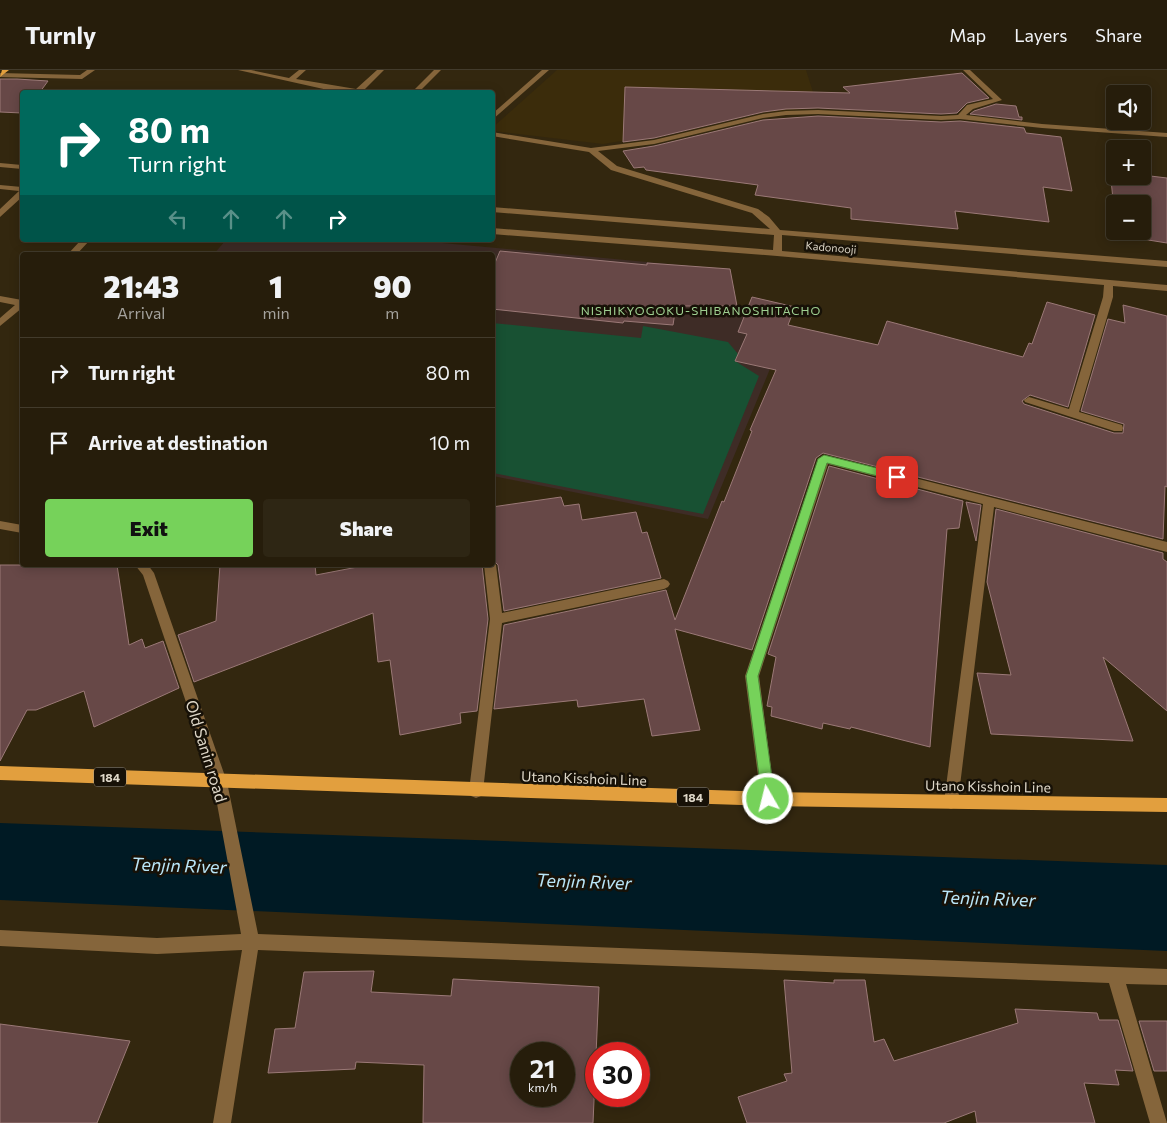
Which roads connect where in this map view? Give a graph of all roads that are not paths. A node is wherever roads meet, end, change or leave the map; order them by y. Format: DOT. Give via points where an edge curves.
graph roads {
  1 [pos="6,70"];
  2 [pos="92,70"];
  3 [pos="241,70"];
  4 [pos="303,70"];
  5 [pos="381,70"];
  6 [pos="438,70"];
  7 [pos="546,70"];
  8 [pos="966,70"];
  9 [pos="0,75"];
  10 [pos="290,80"];
  11 [pos="348,90"];
  12 [pos="362,90"];
  13 [pos="417,90"];
  14 [pos="497,110"];
  15 [pos="960,117"];
  16 [pos="495,134"];
  17 [pos="1167,135"];
  18 [pos="591,150"];
  19 [pos="0,165"];
  20 [pos="20,167"];
  21 [pos="0,187"];
  22 [pos="20,191"];
  23 [pos="20,193"];
  24 [pos="495,209"];
  25 [pos="0,214"];
  26 [pos="495,231"];
  27 [pos="778,234"];
  28 [pos="84,242"];
  29 [pos="74,252"];
  30 [pos="777,253"];
  31 [pos="1167,264"];
  32 [pos="1109,283"];
  33 [pos="1167,288"];
  34 [pos="0,299"];
  35 [pos="20,303"];
  36 [pos="20,305"];
  37 [pos="0,323"];
  38 [pos="1029,400"];
  39 [pos="1073,414"];
  40 [pos="1118,428"];
  41 [pos="989,500"];
  42 [pos="0,525"];
  43 [pos="20,530"];
  44 [pos="1167,547"];
  45 [pos="490,567"];
  46 [pos="148,568"];
  47 [pos="664,584"];
  48 [pos="496,619"];
  49 [pos="0,773"];
  50 [pos="220,782"];
  51 [pos="476,791"];
  52 [pos="768,799"];
  53 [pos="952,802"];
  54 [pos="1167,805"];
  55 [pos="250,937"];
  56 [pos="0,938"];
  57 [pos="1115,975"];
  58 [pos="1167,977"];
  59 [pos="222,1123"];
  60 [pos="1160,1123"];
  1 -- 9 [label="main road"];
  2 -- 9 [label="street" via="82,77"];
  3 -- 10 [label="street"];
  4 -- 10 [label="street"];
  5 -- 12 [label="street"];
  6 -- 13 [label="street"];
  7 -- 14 [label="street"];
  8 -- 15 [label="street" via="998,100 970,107"];
  10 -- 11 [label="street"];
  15 -- 17 [label="street"];
  15 -- 18 [label="street" via="786,113 654,142"];
  16 -- 18 [label="street"];
  18 -- 27 [label="street" via="614,168 755,211"];
  19 -- 20 [label="street"];
  21 -- 22 [label="street"];
  23 -- 25 [label="street"];
  24 -- 27 [label="street, Kadonooji"];
  26 -- 30 [label="street, Kadonooji"];
  27 -- 30 [label="street"];
  27 -- 31 [label="street, Kadonooji"];
  28 -- 29 [label="street"];
  30 -- 32 [label="street, Kadonooji"];
  32 -- 33 [label="street, Kadonooji"];
  32 -- 39 [label="street" via="1108,297"];
  34 -- 35 [label="street"];
  36 -- 37 [label="street"];
  38 -- 39 [label="street"];
  39 -- 40 [label="street"];
  41 -- 44 [label="street"];
  41 -- 52 [label="street" via="824,459 752,676"];
  41 -- 53 [label="street"];
  42 -- 43 [label="street"];
  45 -- 48 [label="street"];
  46 -- 50 [label="street, Old Sanin road"];
  47 -- 48 [label="street"];
  48 -- 51 [label="street"];
  49 -- 50 [label="main road, Utano Kisshoin Line / 184"];
  50 -- 51 [label="main road, Utano Kisshoin Line / 184"];
  50 -- 55 [label="street, Old Sanin road"];
  51 -- 52 [label="main road, Utano Kisshoin Line / 184"];
  52 -- 53 [label="main road, Utano Kisshoin Line / 184"];
  53 -- 54 [label="main road, Utano Kisshoin Line / 184"];
  55 -- 56 [label="street" via="157,946"];
  55 -- 57 [label="street"];
  55 -- 59 [label="street, Old Sanin road"];
  57 -- 58 [label="street"];
  57 -- 60 [label="street"];
}
